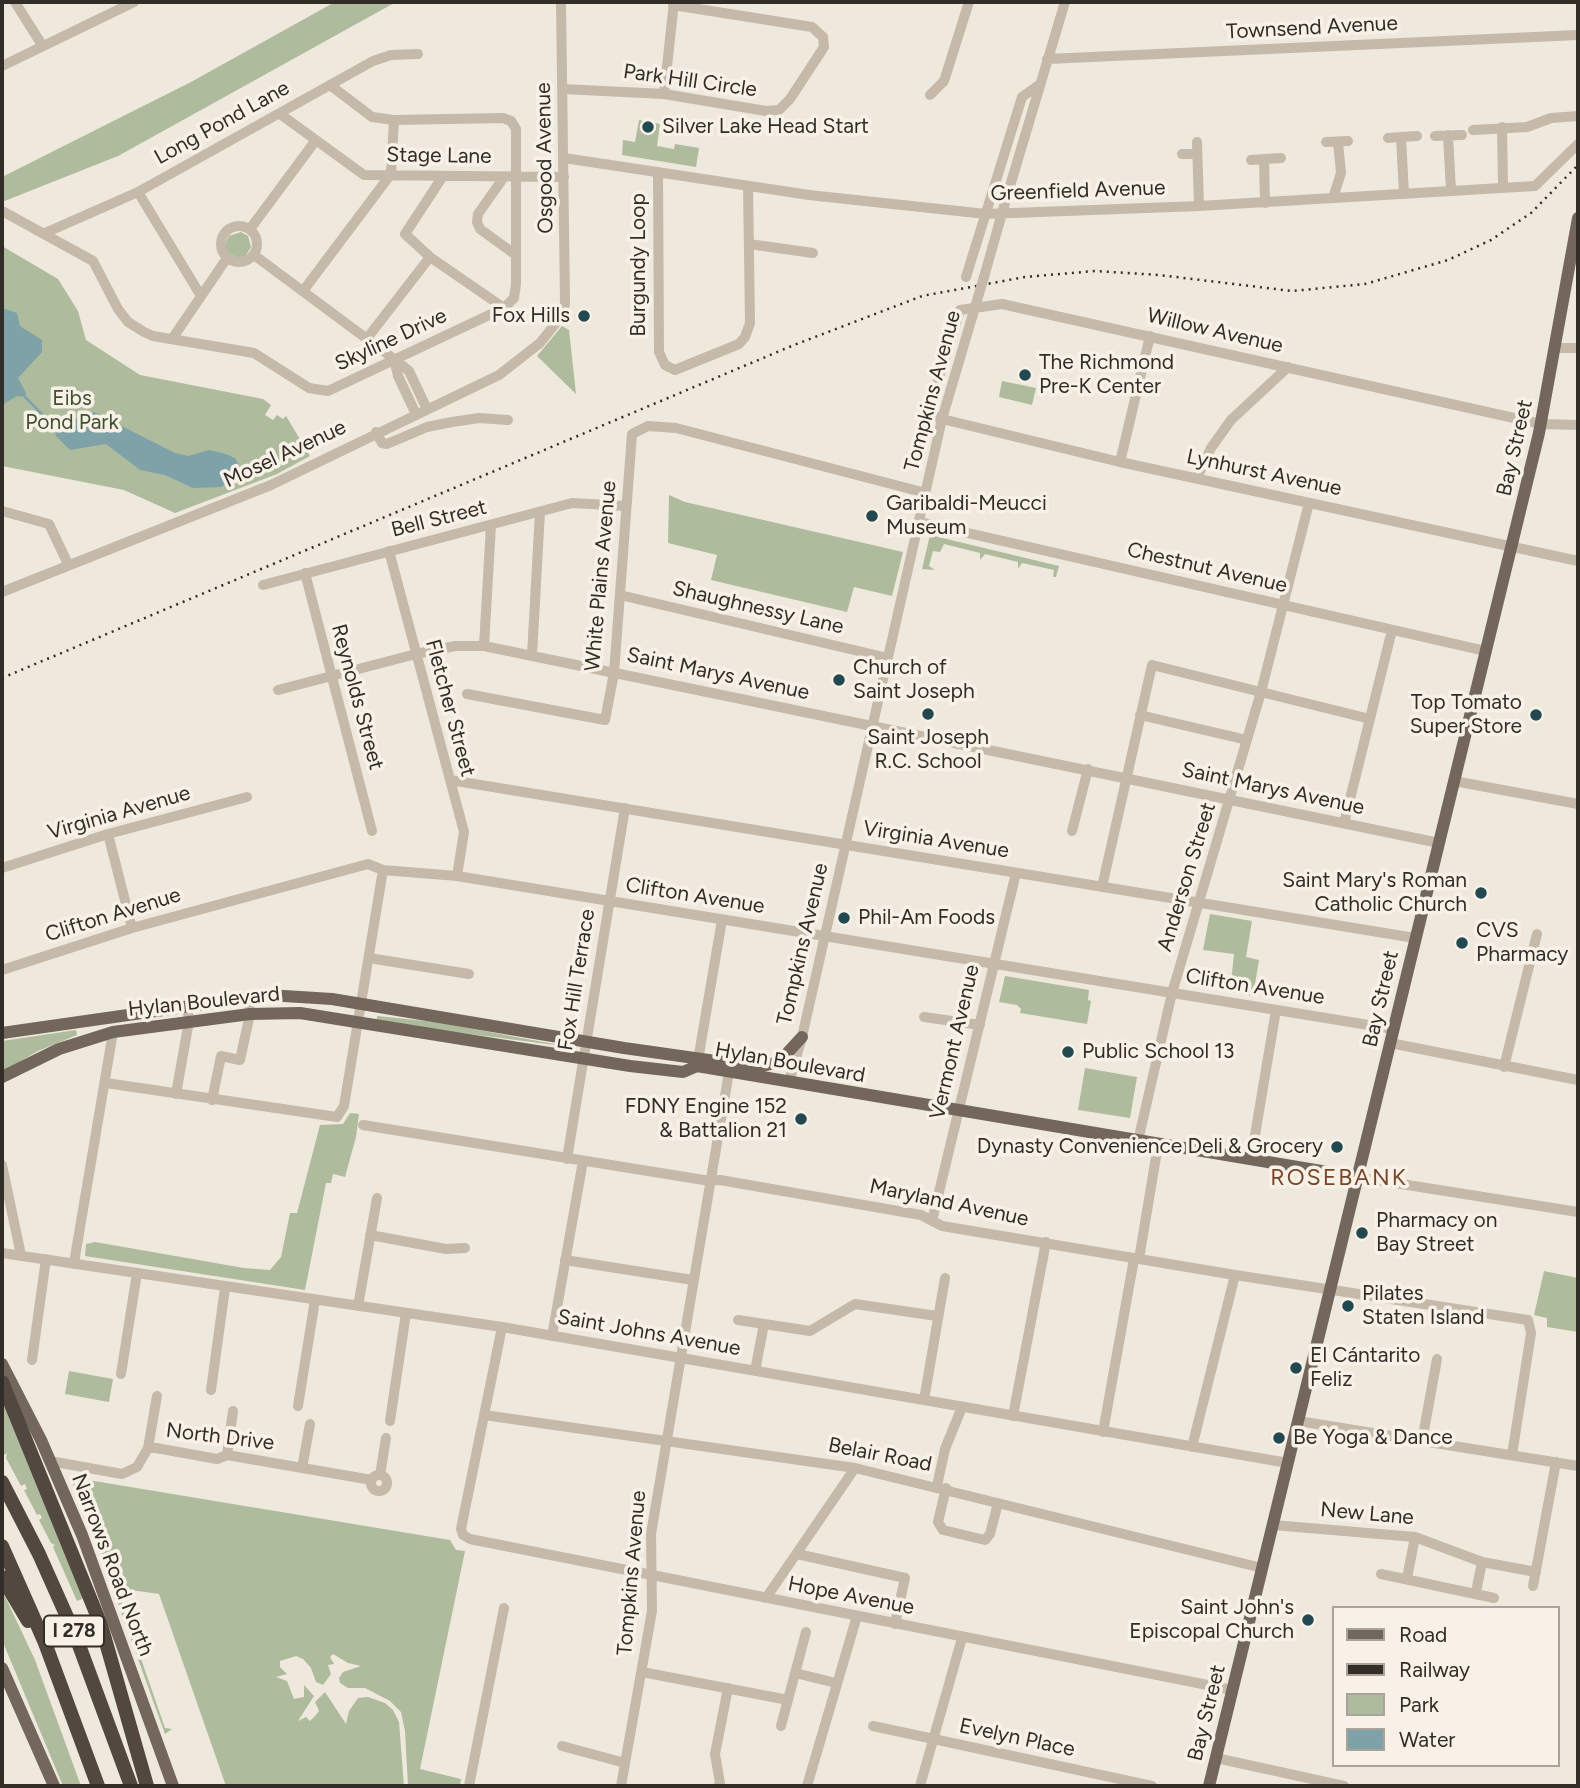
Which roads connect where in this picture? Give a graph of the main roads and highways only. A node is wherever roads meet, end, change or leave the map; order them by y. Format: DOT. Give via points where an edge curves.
graph roads {
  1 [pos="1578,218"];
  2 [pos="2,1033"];
  3 [pos="802,1037"];
  4 [pos="698,1063"];
  5 [pos="2,1077"];
  6 [pos="1357,1177"];
  7 [pos="2,1364"];
  8 [pos="2,1382"];
  9 [pos="2,1482"];
  10 [pos="2,1546"];
  11 [pos="2,1577"];
  12 [pos="2,1668"];
  13 [pos="63,1686"];
  14 [pos="54,1786"];
  15 [pos="98,1786"];
  16 [pos="131,1786"];
  17 [pos="146,1786"];
  18 [pos="173,1786"];
  19 [pos="1209,1786"];
  1 -- 6 [label="main road, Bay Street" via="1541,424"];
  2 -- 4 [label="main road, Hylan Boulevard" via="249,996 307,996"];
  3 -- 4 [label="main road" via="779,1062 764,1067"];
  4 -- 5 [label="main road, Hylan Boulevard" via="683,1072 300,1013 250,1014 114,1032 51,1053"];
  4 -- 6 [label="main road, Hylan Boulevard" via="959,1112"];
  6 -- 19 [label="main road, Bay Street"];
  7 -- 18 [label="main road, Narrows Road North" via="57,1474 99,1576"];
  8 -- 17 [label="highway" via="95,1610"];
  9 -- 16 [label="highway, I 278" via="76,1637"];
  10 -- 13 [label="highway, I 278"];
  11 -- 13 [label="highway"];
  12 -- 14 [label="main road"];
  13 -- 15 [label="highway, I 278"];
}
